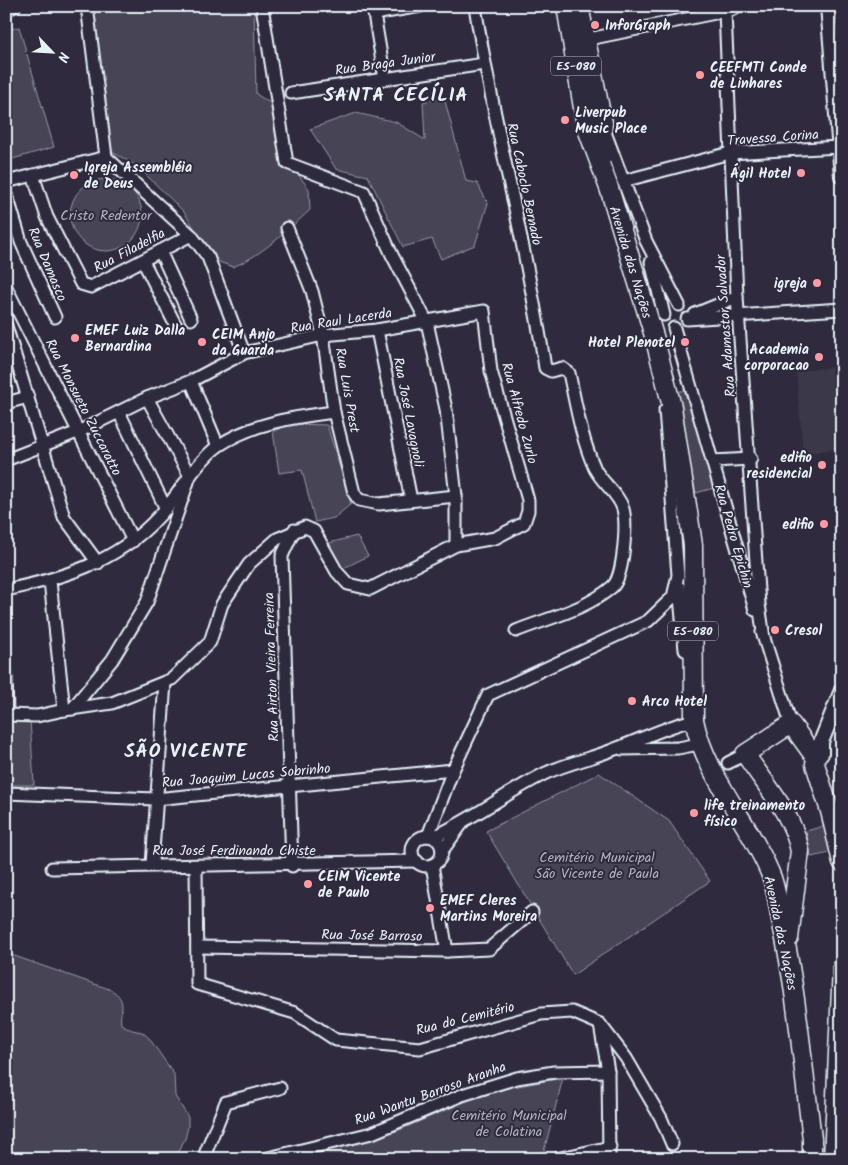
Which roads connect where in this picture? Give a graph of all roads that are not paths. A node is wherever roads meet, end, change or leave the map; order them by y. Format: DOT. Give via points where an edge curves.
graph roads {
  1 [pos="15,6"];
  2 [pos="87,6"];
  3 [pos="262,6"];
  4 [pos="421,6"];
  5 [pos="475,6"];
  6 [pos="566,6"];
  7 [pos="578,6"];
  8 [pos="819,6"];
  9 [pos="729,8"];
  10 [pos="6,10"];
  11 [pos="829,13"];
  12 [pos="584,40"];
  13 [pos="484,64"];
  14 [pos="385,79"];
  15 [pos="292,93"];
  16 [pos="598,133"];
  17 [pos="839,147"];
  18 [pos="730,153"];
  19 [pos="106,157"];
  20 [pos="33,175"];
  21 [pos="842,176"];
  22 [pos="6,182"];
  23 [pos="616,185"];
  24 [pos="6,192"];
  25 [pos="287,228"];
  26 [pos="191,235"];
  27 [pos="646,241"];
  28 [pos="160,251"];
  29 [pos="143,260"];
  30 [pos="6,287"];
  31 [pos="737,297"];
  32 [pos="679,305"];
  33 [pos="842,309"];
  34 [pos="484,310"];
  35 [pos="664,315"];
  36 [pos="705,315"];
  37 [pos="738,316"];
  38 [pos="687,317"];
  39 [pos="55,318"];
  40 [pos="191,319"];
  41 [pos="427,322"];
  42 [pos="6,326"];
  43 [pos="176,326"];
  44 [pos="674,328"];
  45 [pos="377,330"];
  46 [pos="323,335"];
  47 [pos="654,336"];
  48 [pos="9,344"];
  49 [pos="244,353"];
  50 [pos="192,381"];
  51 [pos="28,397"];
  52 [pos="147,398"];
  53 [pos="6,403"];
  54 [pos="664,410"];
  55 [pos="119,412"];
  56 [pos="334,412"];
  57 [pos="80,431"];
  58 [pos="42,445"];
  59 [pos="218,446"];
  60 [pos="750,459"];
  61 [pos="6,460"];
  62 [pos="713,461"];
  63 [pos="190,476"];
  64 [pos="683,485"];
  65 [pos="456,496"];
  66 [pos="411,500"];
  67 [pos="166,509"];
  68 [pos="294,530"];
  69 [pos="133,541"];
  70 [pos="456,545"];
  71 [pos="98,563"];
  72 [pos="50,581"];
  73 [pos="6,590"];
  74 [pos="676,599"];
  75 [pos="757,605"];
  76 [pos="516,631"];
  77 [pos="693,654"];
  78 [pos="6,672"];
  79 [pos="165,682"];
  80 [pos="842,690"];
  81 [pos="837,708"];
  82 [pos="68,709"];
  83 [pos="7,715"];
  84 [pos="694,720"];
  85 [pos="792,724"];
  86 [pos="699,744"];
  87 [pos="615,750"];
  88 [pos="814,752"];
  89 [pos="745,754"];
  90 [pos="728,763"];
  91 [pos="453,770"];
  92 [pos="290,786"];
  93 [pos="6,793"];
  94 [pos="155,799"];
  95 [pos="462,824"];
  96 [pos="430,837"];
  97 [pos="442,851"];
  98 [pos="417,862"];
  99 [pos="842,862"];
  100 [pos="152,865"];
  101 [pos="432,865"];
  102 [pos="196,866"];
  103 [pos="292,866"];
  104 [pos="798,866"];
  105 [pos="52,868"];
  106 [pos="771,874"];
  107 [pos="532,912"];
  108 [pos="197,947"];
  109 [pos="447,951"];
  110 [pos="788,951"];
  111 [pos="842,968"];
  112 [pos="600,1024"];
  113 [pos="608,1071"];
  114 [pos="280,1088"];
  115 [pos="672,1144"];
  116 [pos="610,1153"];
  117 [pos="203,1159"];
  118 [pos="264,1159"];
  119 [pos="556,1159"];
  120 [pos="812,1159"];
  121 [pos="833,1159"];
  1 -- 10 [label="street"];
  2 -- 19 [label="street"];
  3 -- 41 [label="street" via="287,163 364,192"];
  4 -- 14 [label="street" via="374,14"];
  5 -- 13 [label="street, Rua Caboclo Bernado"];
  6 -- 16 [label="main road, ES-080"];
  7 -- 12 [label="main road, ES-080"];
  8 -- 11 [label="street"];
  9 -- 12 [label="street"];
  9 -- 18 [label="street, Rua Adamastor Salvador"];
  11 -- 17 [label="street"];
  12 -- 16 [label="main road, ES-080"];
  13 -- 14 [label="street, Rua Braga Junior"];
  13 -- 76 [label="street, Rua Caboclo Bernado" via="535,299 545,368 551,371 562,368 569,373 579,422 595,468 624,511 623,550 619,577 613,586 576,609"];
  14 -- 15 [label="street, Rua Braga Junior"];
  16 -- 23 [label="main road, Avenida das Nações / ES-080"];
  16 -- 23 [label="street"];
  17 -- 18 [label="street, Travessa Corina"];
  17 -- 21 [label="street"];
  18 -- 23 [label="street, Travessa Corina"];
  18 -- 31 [label="street, Rua Adamastor Salvador"];
  19 -- 20 [label="street"];
  19 -- 26 [label="street"];
  20 -- 22 [label="street"];
  20 -- 29 [label="street, Rua Filadelfia" via="47,217 81,284 91,287"];
  23 -- 27 [label="street"];
  23 -- 47 [label="main road, Avenida das Nações / ES-080"];
  24 -- 39 [label="street, Rua Damasco" via="20,242"];
  25 -- 46 [label="street, Rua Luis Prest" via="312,292"];
  26 -- 28 [label="street, Rua Filadelfia"];
  26 -- 49 [label="street" via="208,257"];
  27 -- 32 [label="street"];
  27 -- 35 [label="street"];
  28 -- 29 [label="street, Rua Filadelfia"];
  28 -- 40 [label="street"];
  29 -- 43 [label="street"];
  30 -- 57 [label="street, Rua Monsueto Zuccaratto"];
  31 -- 36 [label="street"];
  31 -- 37 [label="street, Rua Adamastor Salvador"];
  32 -- 35 [label="street" via="668,308"];
  32 -- 38 [label="street" via="685,309"];
  33 -- 37 [label="street"];
  34 -- 41 [label="street, Rua Raul Lacerda"];
  34 -- 70 [label="street, Rua Alfredo Zurlo" via="492,371 528,500 528,511 524,523 495,538"];
  35 -- 44 [label="street" via="668,325"];
  36 -- 37 [label="street"];
  36 -- 38 [label="street"];
  37 -- 60 [label="street, Rua Adamastor Salvador"];
  38 -- 44 [label="street" via="681,328"];
  41 -- 45 [label="street, Rua Raul Lacerda"];
  41 -- 65 [label="street" via="446,409"];
  42 -- 48 [label="street"];
  44 -- 62 [label="street, Rua Pedro Epichin"];
  45 -- 46 [label="street, Rua Raul Lacerda"];
  45 -- 66 [label="street, Rua José Lavagnoli"];
  46 -- 49 [label="street, Rua Raul Lacerda"];
  46 -- 56 [label="street, Rua Luis Prest"];
  47 -- 54 [label="main road, Avenida das Nações / ES-080"];
  47 -- 64 [label="main road, Avenida das Nações / ES-080" via="672,407"];
  48 -- 51 [label="street"];
  49 -- 50 [label="street, Rua Raul Lacerda"];
  50 -- 52 [label="street, Rua Raul Lacerda"];
  50 -- 59 [label="street"];
  51 -- 53 [label="street"];
  51 -- 58 [label="street"];
  52 -- 55 [label="street, Rua Raul Lacerda"];
  52 -- 63 [label="street"];
  54 -- 64 [label="main road, Avenida das Nações / ES-080"];
  54 -- 74 [label="street" via="678,575"];
  55 -- 57 [label="street, Rua Raul Lacerda"];
  55 -- 67 [label="street"];
  56 -- 59 [label="street" via="283,419"];
  56 -- 66 [label="street, Rua Luis Prest" via="354,493 359,500 379,504"];
  57 -- 58 [label="street, Rua Raul Lacerda"];
  57 -- 69 [label="street, Rua Monsueto Zuccaratto"];
  58 -- 61 [label="street, Rua Raul Lacerda"];
  58 -- 71 [label="street" via="64,517"];
  59 -- 63 [label="street"];
  60 -- 62 [label="street"];
  60 -- 75 [label="street, Rua Adamastor Salvador"];
  62 -- 75 [label="street, Rua Pedro Epichin"];
  63 -- 67 [label="street"];
  63 -- 82 [label="street" via="147,602 112,660"];
  64 -- 77 [label="main road, Avenida das Nações / ES-080" via="693,545"];
  65 -- 66 [label="street"];
  65 -- 70 [label="street"];
  67 -- 69 [label="street"];
  68 -- 70 [label="street" via="305,527 314,531 337,572 348,584 370,589"];
  68 -- 79 [label="street" via="277,539 249,564 222,604 210,642"];
  68 -- 92 [label="street, Rua Airton Vieira Ferreira" via="282,556"];
  69 -- 71 [label="street"];
  71 -- 72 [label="street"];
  72 -- 73 [label="street"];
  72 -- 82 [label="street"];
  74 -- 77 [label="street" via="684,650"];
  74 -- 91 [label="street" via="648,621 488,695"];
  75 -- 85 [label="street, Rua Pedro Epichin" via="764,638"];
  77 -- 84 [label="main road, Avenida das Nações / ES-080"];
  78 -- 83 [label="street"];
  79 -- 82 [label="street" via="112,703"];
  79 -- 94 [label="street"];
  80 -- 81 [label="street"];
  81 -- 88 [label="street"];
  82 -- 83 [label="street" via="37,716"];
  84 -- 86 [label="main road, Avenida das Nações / ES-080"];
  84 -- 87 [label="street"];
  85 -- 88 [label="main road, Rua Pedro Epichin"];
  85 -- 89 [label="main road"];
  86 -- 87 [label="street"];
  86 -- 106 [label="main road, Avenida das Nações / ES-080"];
  87 -- 95 [label="street" via="547,773 488,805"];
  88 -- 99 [label="main road, Rua Pedro Epichin"];
  89 -- 90 [label="street"];
  89 -- 104 [label="main road" via="797,837 800,851"];
  91 -- 92 [label="street, Rua Joaquim Lucas Sobrinho"];
  91 -- 96 [label="street"];
  92 -- 94 [label="street, Rua Joaquim Lucas Sobrinho"];
  92 -- 103 [label="street, Rua Airton Vieira Ferreira"];
  93 -- 94 [label="street, Rua Joaquim Lucas Sobrinho"];
  94 -- 100 [label="street"];
  95 -- 96 [label="street"];
  95 -- 97 [label="street"];
  96 -- 97 [label="street" via="440,843"];
  96 -- 98 [label="street" via="415,842 413,853"];
  97 -- 101 [label="street" via="440,859"];
  98 -- 101 [label="street" via="424,866"];
  98 -- 103 [label="street, Rua José Ferdinando Chiste"];
  100 -- 102 [label="street, Rua José Ferdinando Chiste"];
  100 -- 105 [label="street, Rua José Ferdinando Chiste"];
  101 -- 109 [label="street"];
  102 -- 103 [label="street, Rua José Ferdinando Chiste"];
  102 -- 108 [label="street"];
  104 -- 106 [label="main road"];
  104 -- 110 [label="main road"];
  106 -- 110 [label="main road, Avenida das Nações / ES-080"];
  107 -- 109 [label="street, Rua José Barroso" via="489,949"];
  108 -- 109 [label="street, Rua José Barroso"];
  108 -- 112 [label="street, Rua do Cemitério" via="197,984 295,1013 336,1040 420,1048 541,1014 562,1012 572,1012"];
  110 -- 120 [label="main road, Avenida das Nações / ES-080"];
  111 -- 121 [label="main road"];
  112 -- 113 [label="street"];
  112 -- 115 [label="street" via="626,1058 661,1118"];
  113 -- 116 [label="street"];
  113 -- 118 [label="street, Rua Wantu Barroso Aranha" via="554,1072 516,1078 462,1095 372,1133"];
  114 -- 117 [label="street" via="226,1102"];
  116 -- 119 [label="street"];
}
